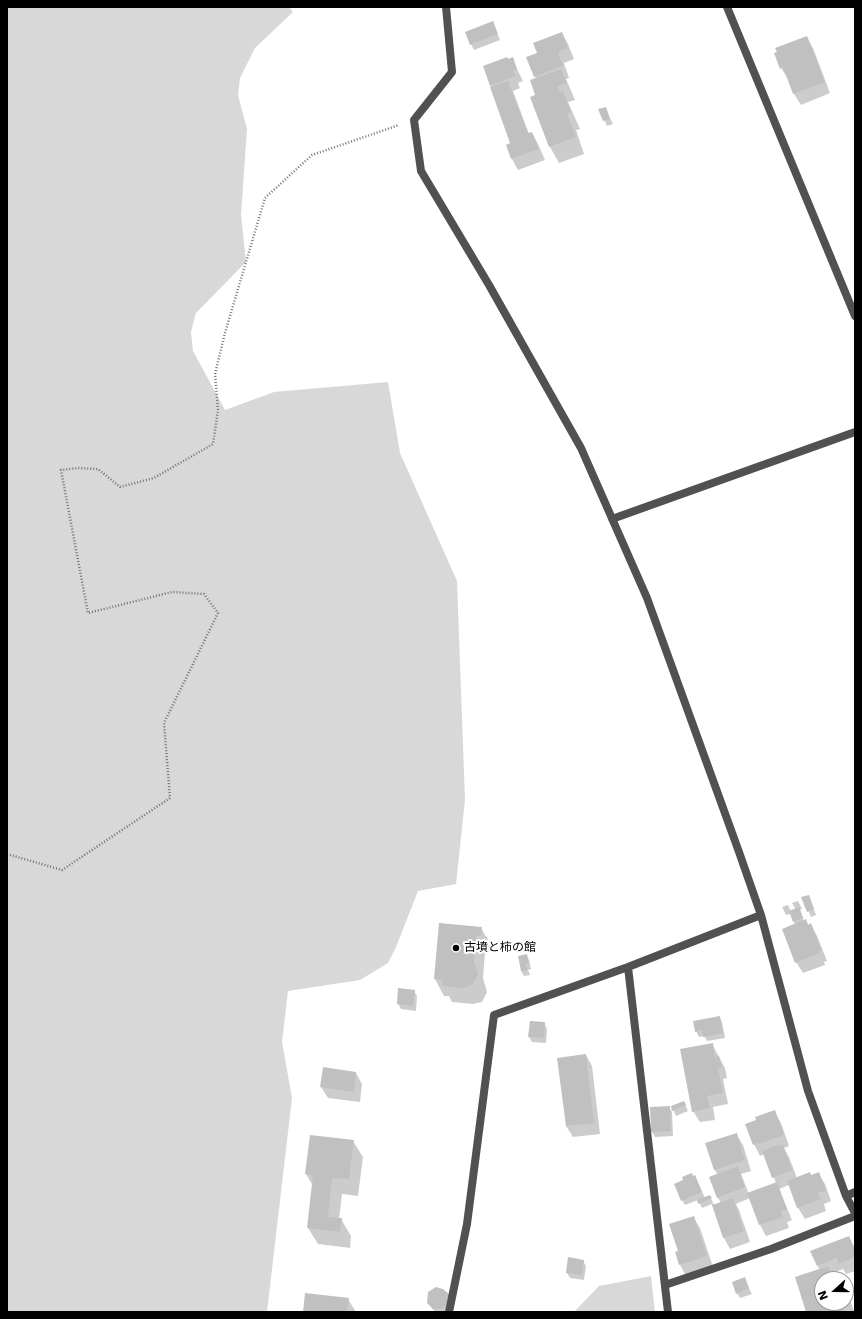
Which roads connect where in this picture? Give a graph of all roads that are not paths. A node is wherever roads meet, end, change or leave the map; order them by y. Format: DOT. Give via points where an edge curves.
graph roads {
  1 [pos="446,7"];
  2 [pos="727,7"];
  3 [pos="855,316"];
  4 [pos="855,432"];
  5 [pos="612,519"];
  6 [pos="761,915"];
  7 [pos="628,967"];
  8 [pos="855,1192"];
  9 [pos="846,1196"];
  10 [pos="855,1213"];
  11 [pos="855,1216"];
  12 [pos="664,1285"];
  13 [pos="449,1312"];
  14 [pos="668,1312"];
  1 -- 5 [label="street" via="452,72 414,120 421,171 582,448"];
  2 -- 3 [label="street"];
  4 -- 5 [label="street"];
  5 -- 6 [label="street" via="647,598"];
  6 -- 7 [label="street"];
  6 -- 9 [label="street" via="808,1091"];
  7 -- 12 [label="street"];
  7 -- 13 [label="street" via="494,1015 467,1224"];
  8 -- 9 [label="street"];
  9 -- 10 [label="street"];
  11 -- 12 [label="street" via="770,1249"];
  12 -- 14 [label="street"];
}
